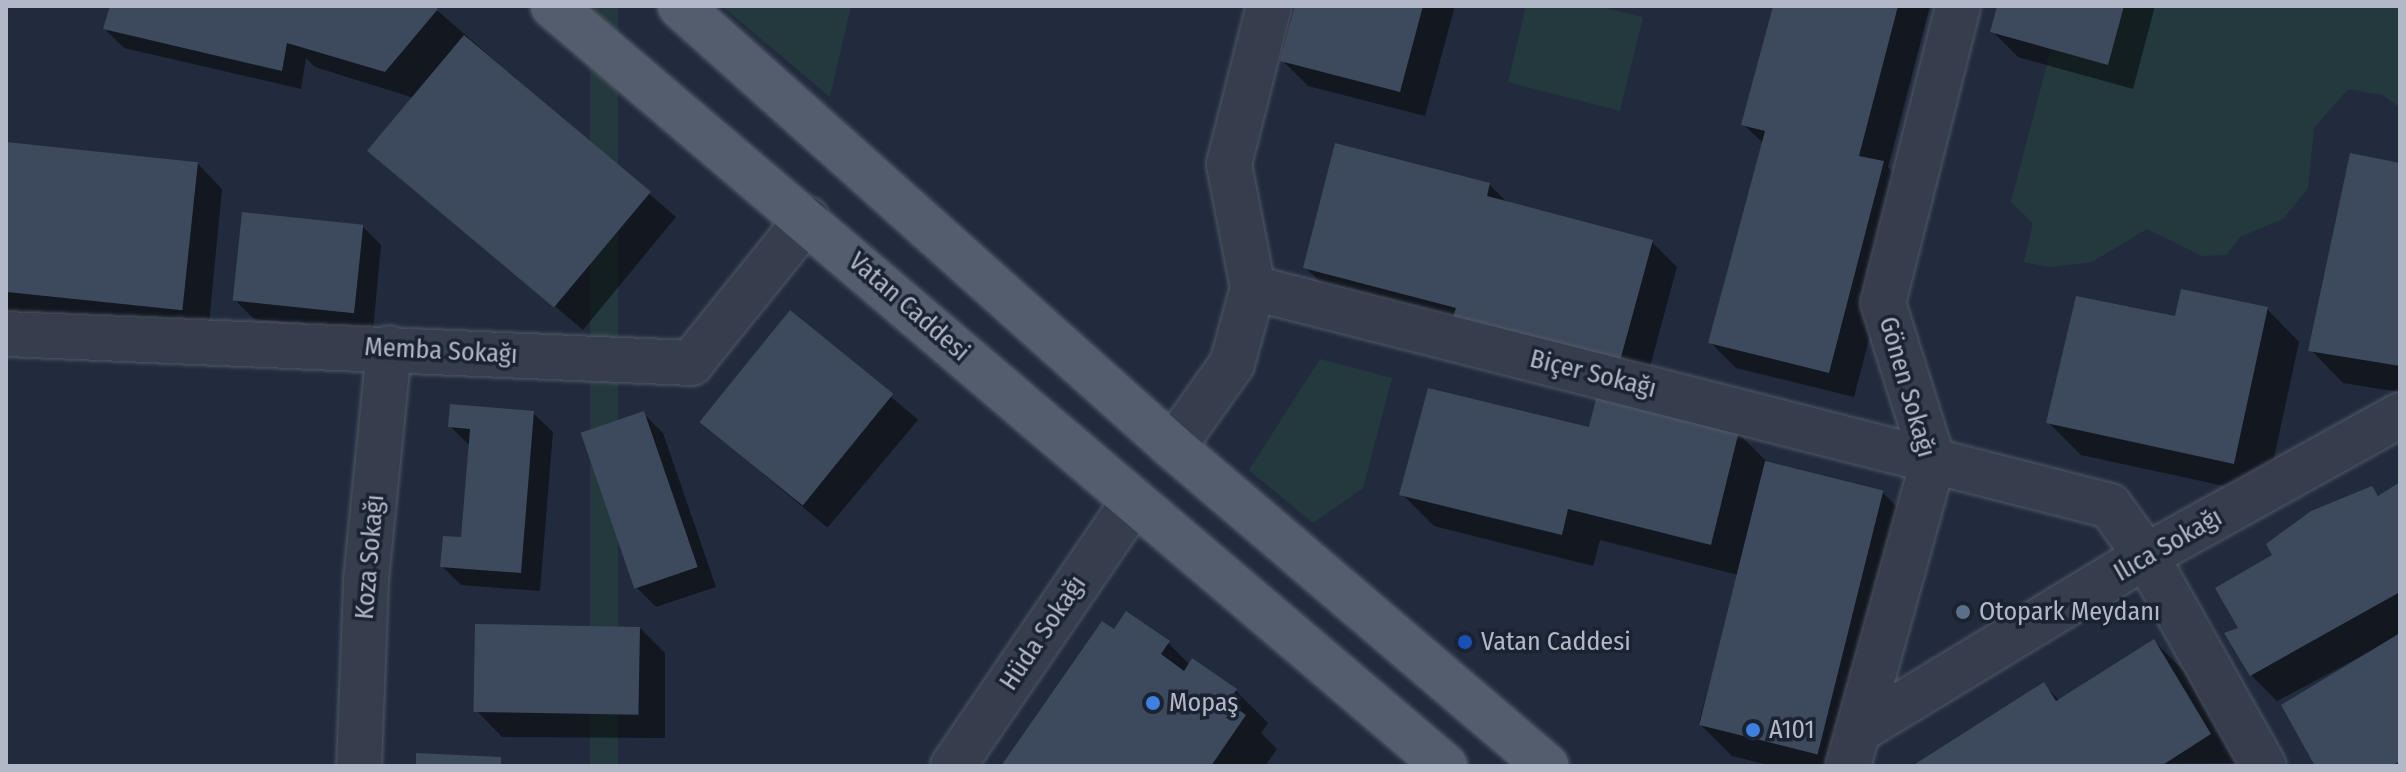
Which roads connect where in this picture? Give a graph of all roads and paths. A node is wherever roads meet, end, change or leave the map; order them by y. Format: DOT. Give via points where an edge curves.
graph roads {
  1 [pos="553,6"];
  2 [pos="680,6"];
  3 [pos="1269,6"];
  4 [pos="1958,6"];
  5 [pos="807,219"];
  6 [pos="1253,288"];
  7 [pos="6,334"];
  8 [pos="389,348"];
  9 [pos="2400,415"];
  10 [pos="1173,447"];
  11 [pos="1933,461"];
  12 [pos="1134,501"];
  13 [pos="2146,556"];
  14 [pos="1853,748"];
  15 [pos="359,766"];
  16 [pos="953,766"];
  17 [pos="1445,766"];
  18 [pos="1546,766"];
  19 [pos="2264,766"];
  1 -- 5 [label="main road, Vatan Caddesi"];
  2 -- 10 [label="main road"];
  3 -- 6 [label="street" via="1229,164"];
  4 -- 11 [label="street, Gönen Sokağı" via="1883,303"];
  5 -- 8 [label="street, Memba Sokağı" via="691,363"];
  5 -- 12 [label="main road, Vatan Caddesi"];
  6 -- 10 [label="street" via="1232,364"];
  6 -- 11 [label="street, Biçer Sokağı"];
  7 -- 8 [label="street, Memba Sokağı"];
  8 -- 15 [label="street, Koza Sokağı" via="366,580"];
  9 -- 13 [label="street, Ilıca Sokağı"];
  10 -- 18 [label="main road"];
  11 -- 13 [label="street, Biçer Sokağı" via="2110,506"];
  11 -- 14 [label="street, Gönen Sokağı"];
  12 -- 16 [label="street, Hüda Sokağı"];
  12 -- 17 [label="main road, Vatan Caddesi"];
  13 -- 14 [label="street, Ilıca Sokağı"];
  13 -- 19 [label="street, Biçer Sokağı"];
}
